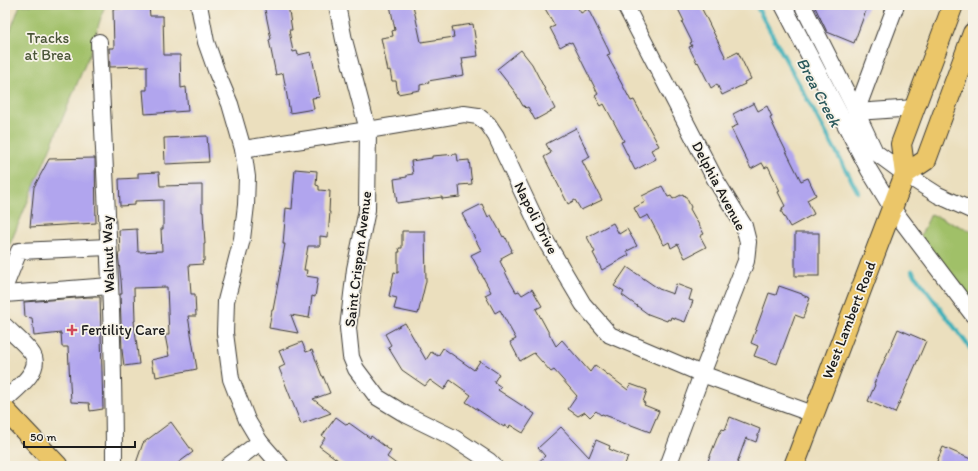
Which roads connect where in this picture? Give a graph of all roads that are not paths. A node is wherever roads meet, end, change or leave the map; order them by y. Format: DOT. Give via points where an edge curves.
graph roads {
  1 [pos="199,5"];
  2 [pos="337,5"];
  3 [pos="625,5"];
  4 [pos="784,5"];
  5 [pos="805,5"];
  6 [pos="896,5"];
  7 [pos="953,5"];
  8 [pos="973,33"];
  9 [pos="99,42"];
  10 [pos="915,108"];
  11 [pos="856,112"];
  12 [pos="368,130"];
  13 [pos="243,149"];
  14 [pos="904,174"];
  15 [pos="892,208"];
  16 [pos="973,211"];
  17 [pos="108,247"];
  18 [pos="5,286"];
  19 [pos="110,286"];
  20 [pos="5,294"];
  21 [pos="973,316"];
  22 [pos="5,326"];
  23 [pos="702,374"];
  24 [pos="5,400"];
  25 [pos="5,410"];
  26 [pos="813,414"];
  27 [pos="260,442"];
  28 [pos="58,466"];
  29 [pos="113,466"];
  30 [pos="228,466"];
  31 [pos="281,466"];
  32 [pos="494,466"];
  33 [pos="668,466"];
  34 [pos="794,466"];
  1 -- 13 [label="street" via="206,42 230,104"];
  2 -- 12 [label="street, Saint Crispen Avenue"];
  3 -- 23 [label="street, Delphia Avenue" via="715,179 744,226 748,242 746,261"];
  4 -- 15 [label="street" via="869,170"];
  5 -- 11 [label="street" via="804,8"];
  6 -- 11 [label="street"];
  7 -- 10 [label="main road, West Lambert Road"];
  8 -- 14 [label="main road" via="926,160"];
  9 -- 17 [label="street, Walnut Way"];
  10 -- 11 [label="street"];
  10 -- 14 [label="main road, West Lambert Road" via="901,144"];
  11 -- 14 [label="street" via="875,152"];
  12 -- 13 [label="street, Napoli Drive"];
  12 -- 23 [label="street, Napoli Drive" via="464,114 478,116 488,124 496,136 544,238 584,304 610,335"];
  12 -- 32 [label="street, Saint Crispen Avenue" via="367,210 355,269 348,328 351,358 377,397 454,438"];
  13 -- 27 [label="street" via="247,177 246,205 242,239 226,301 225,333 231,379 247,420"];
  14 -- 15 [label="main road, West Lambert Road"];
  14 -- 16 [label="street" via="938,196"];
  15 -- 21 [label="street"];
  15 -- 26 [label="main road, West Lambert Road"];
  17 -- 18 [label="street" via="19,251"];
  17 -- 19 [label="street, Walnut Way"];
  19 -- 20 [label="street"];
  19 -- 29 [label="street, Walnut Way"];
  22 -- 24 [label="street" via="34,356 35,364 33,372"];
  23 -- 26 [label="street, Napoli Drive"];
  23 -- 33 [label="street"];
  25 -- 28 [label="main road"];
  26 -- 34 [label="main road, West Lambert Road"];
  27 -- 30 [label="street"];
  27 -- 31 [label="street"];
}
